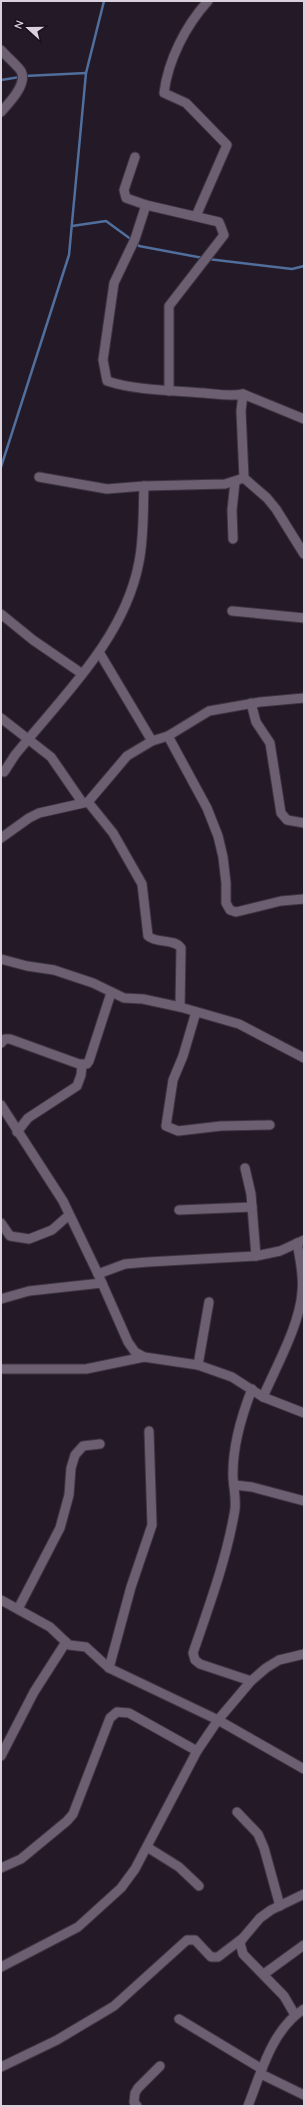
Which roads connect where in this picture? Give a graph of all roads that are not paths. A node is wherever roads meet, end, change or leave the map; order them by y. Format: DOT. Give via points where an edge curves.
graph roads {
  1 [pos="208,1"];
  2 [pos="1,50"];
  3 [pos="1,112"];
  4 [pos="135,157"];
  5 [pos="146,205"];
  6 [pos="196,216"];
  7 [pos="169,391"];
  8 [pos="243,394"];
  9 [pos="304,419"];
  10 [pos="39,477"];
  11 [pos="240,480"];
  12 [pos="144,486"];
  13 [pos="233,540"];
  14 [pos="304,554"];
  15 [pos="232,611"];
  16 [pos="1,614"];
  17 [pos="304,618"];
  18 [pos="99,652"];
  19 [pos="81,674"];
  20 [pos="304,698"];
  21 [pos="251,703"];
  22 [pos="1,718"];
  23 [pos="168,736"];
  24 [pos="28,740"];
  25 [pos="152,741"];
  26 [pos="4,772"];
  27 [pos="85,802"];
  28 [pos="304,823"];
  29 [pos="1,838"];
  30 [pos="304,899"];
  31 [pos="1,959"];
  32 [pos="111,993"];
  33 [pos="180,1007"];
  34 [pos="196,1012"];
  35 [pos="1,1044"];
  36 [pos="304,1058"];
  37 [pos="82,1065"];
  38 [pos="1,1105"];
  39 [pos="4,1116"];
  40 [pos="270,1125"];
  41 [pos="17,1132"];
  42 [pos="245,1168"];
  43 [pos="252,1207"];
  44 [pos="179,1210"];
  45 [pos="69,1215"];
  46 [pos="1,1223"];
  47 [pos="301,1242"];
  48 [pos="256,1256"];
  49 [pos="98,1274"];
  50 [pos="102,1283"];
  51 [pos="303,1292"];
  52 [pos="1,1299"];
  53 [pos="209,1302"];
  54 [pos="144,1357"];
  55 [pos="198,1365"];
  56 [pos="1,1369"];
  57 [pos="252,1389"];
  58 [pos="263,1397"];
  59 [pos="304,1413"];
  60 [pos="149,1431"];
  61 [pos="100,1444"];
  62 [pos="234,1485"];
  63 [pos="304,1501"];
  64 [pos="1,1600"];
  65 [pos="18,1609"];
  66 [pos="66,1642"];
  67 [pos="304,1654"];
  68 [pos="109,1668"];
  69 [pos="251,1681"];
  70 [pos="218,1720"];
  71 [pos="197,1751"];
  72 [pos="1,1756"];
  73 [pos="304,1769"];
  74 [pos="237,1812"];
  75 [pos="147,1847"];
  76 [pos="1,1868"];
  77 [pos="199,1886"];
  78 [pos="304,1894"];
  79 [pos="280,1906"];
  80 [pos="243,1938"];
  81 [pos="304,1945"];
  82 [pos="1,1967"];
  83 [pos="264,1974"];
  84 [pos="304,2009"];
  85 [pos="295,2015"];
  86 [pos="179,2019"];
  87 [pos="160,2066"];
  88 [pos="1,2067"];
  89 [pos="262,2072"];
  90 [pos="304,2095"];
  91 [pos="137,2106"];
  92 [pos="248,2106"];
  1 -- 6 [label="street" via="197,14 166,74 164,93 186,103 226,145"];
  2 -- 3 [label="street" via="21,71 22,81"];
  4 -- 5 [label="street" via="124,190 126,198"];
  5 -- 6 [label="street"];
  5 -- 7 [label="street" via="135,239 114,283 103,368 107,382 127,388"];
  6 -- 7 [label="street" via="219,222 224,235 169,306"];
  7 -- 8 [label="street" via="231,396"];
  8 -- 9 [label="street"];
  8 -- 11 [label="street"];
  10 -- 12 [label="street" via="106,489"];
  11 -- 12 [label="street"];
  11 -- 13 [label="street" via="232,510"];
  11 -- 14 [label="street" via="267,498"];
  12 -- 18 [label="street" via="139,563 128,600"];
  15 -- 17 [label="street"];
  16 -- 19 [label="street"];
  18 -- 19 [label="street"];
  18 -- 25 [label="street"];
  19 -- 24 [label="street"];
  20 -- 21 [label="street"];
  21 -- 23 [label="street" via="209,711"];
  21 -- 28 [label="street" via="256,722 270,743 281,813 287,820"];
  22 -- 24 [label="street"];
  23 -- 25 [label="street"];
  23 -- 30 [label="street" via="207,808 218,836 223,857 228,907 236,912 281,901"];
  24 -- 26 [label="street"];
  24 -- 27 [label="street" via="51,757"];
  25 -- 27 [label="street" via="127,756"];
  27 -- 29 [label="street" via="77,806 39,813"];
  27 -- 33 [label="street" via="113,833 142,884 149,937 177,944 182,949"];
  31 -- 32 [label="street" via="54,970 92,983"];
  32 -- 33 [label="street" via="124,998"];
  32 -- 37 [label="street" via="89,1061"];
  33 -- 34 [label="street"];
  34 -- 36 [label="street" via="239,1024"];
  34 -- 40 [label="street" via="173,1080 166,1126 178,1131 221,1126"];
  35 -- 37 [label="street" via="5,1039 10,1039"];
  37 -- 41 [label="street" via="76,1086 28,1118"];
  38 -- 39 [label="street"];
  39 -- 41 [label="street"];
  41 -- 45 [label="street"];
  42 -- 43 [label="street"];
  43 -- 44 [label="street"];
  43 -- 48 [label="street"];
  45 -- 46 [label="street" via="52,1230 29,1239 10,1236"];
  45 -- 49 [label="street"];
  47 -- 48 [label="street"];
  47 -- 51 [label="street"];
  48 -- 49 [label="street" via="125,1264"];
  49 -- 50 [label="street"];
  50 -- 52 [label="street" via="29,1291"];
  50 -- 54 [label="street" via="128,1342 135,1352"];
  51 -- 58 [label="street" via="293,1326"];
  53 -- 55 [label="street"];
  54 -- 55 [label="street"];
  54 -- 56 [label="street" via="86,1369"];
  55 -- 57 [label="street" via="232,1377"];
  57 -- 58 [label="street"];
  57 -- 62 [label="street" via="240,1424"];
  58 -- 59 [label="street"];
  60 -- 68 [label="street" via="152,1525 131,1587"];
  61 -- 65 [label="street" via="83,1446 75,1455 71,1468 69,1495 60,1528"];
  62 -- 63 [label="street"];
  62 -- 69 [label="street" via="235,1508 230,1529 211,1602 193,1653 195,1660 200,1664"];
  64 -- 65 [label="street"];
  65 -- 66 [label="street" via="50,1627"];
  66 -- 68 [label="street" via="69,1645 86,1647"];
  66 -- 72 [label="street" via="34,1692"];
  67 -- 69 [label="street" via="279,1660"];
  68 -- 70 [label="street"];
  69 -- 70 [label="street"];
  70 -- 71 [label="street"];
  70 -- 73 [label="street"];
  71 -- 75 [label="street"];
  71 -- 76 [label="street" via="129,1713 118,1712 110,1718 73,1814 22,1859"];
  74 -- 79 [label="street" via="258,1834"];
  75 -- 77 [label="street" via="179,1867"];
  75 -- 82 [label="street" via="121,1888 92,1917 78,1927"];
  78 -- 79 [label="street"];
  79 -- 80 [label="street" via="260,1918"];
  80 -- 83 [label="street" via="240,1943 243,1954"];
  80 -- 88 [label="street" via="215,1958 195,1940 187,1940 114,2006 57,2040"];
  81 -- 83 [label="street"];
  83 -- 85 [label="street" via="284,1996"];
  84 -- 85 [label="street"];
  85 -- 89 [label="street" via="270,2051"];
  86 -- 89 [label="street"];
  87 -- 91 [label="street" via="135,2093 134,2102"];
  89 -- 90 [label="street"];
  89 -- 92 [label="street"];
}
